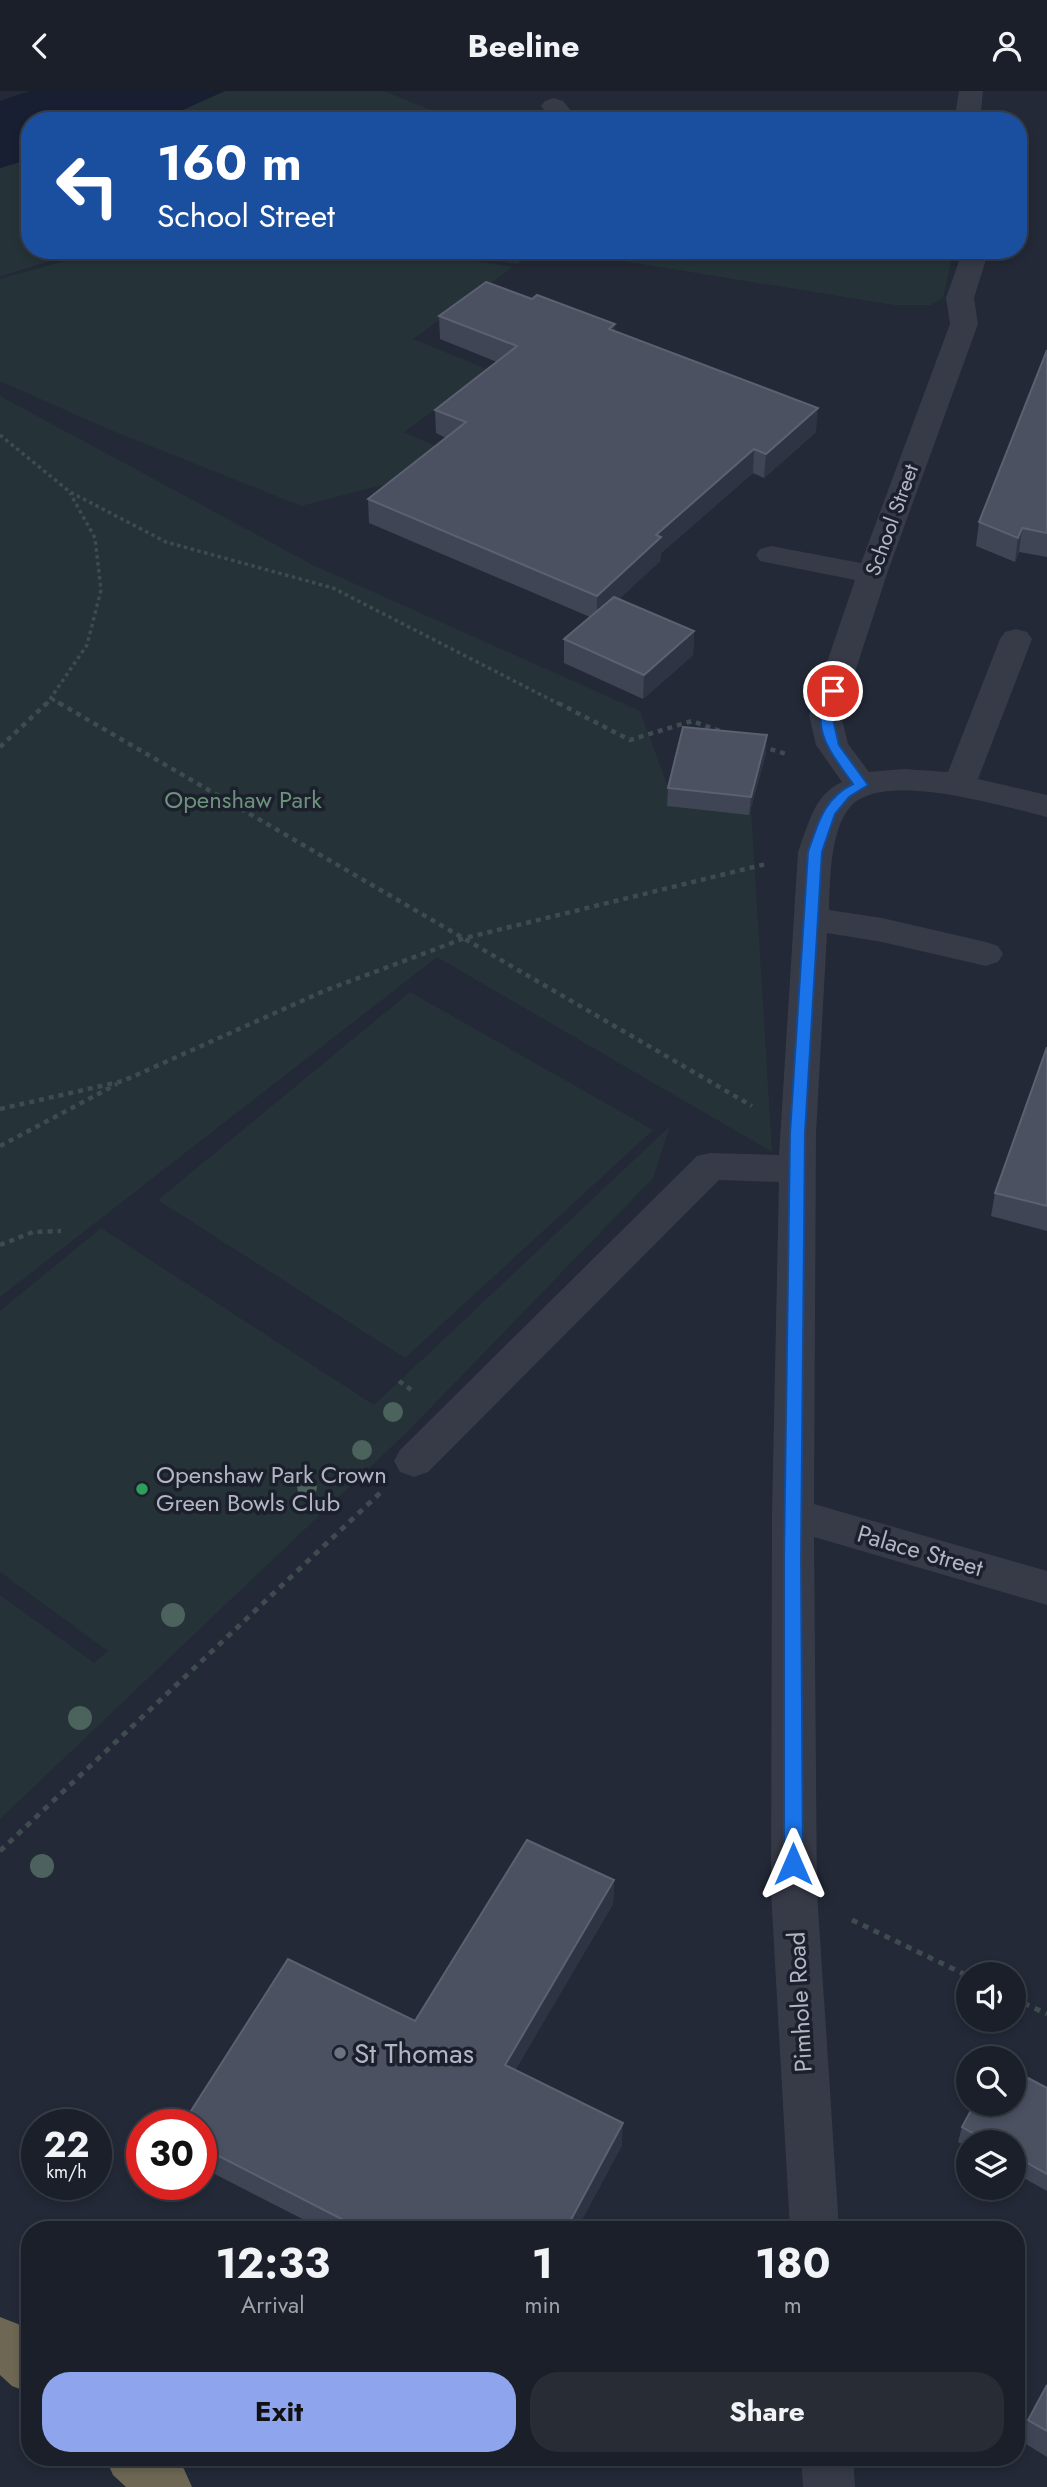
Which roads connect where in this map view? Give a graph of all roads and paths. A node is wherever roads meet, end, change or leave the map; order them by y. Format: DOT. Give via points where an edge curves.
graph roads {
  1 [pos="971,91"];
  2 [pos="968,112"];
  3 [pos="973,259"];
  4 [pos="0,435"];
  5 [pos="70,492"];
  6 [pos="771,555"];
  7 [pos="872,574"];
  8 [pos="1017,639"];
  9 [pos="52,699"];
  10 [pos="727,734"];
  11 [pos="750,742"];
  12 [pos="832,745"];
  13 [pos="0,747"];
  14 [pos="861,785"];
  15 [pos="958,785"];
  16 [pos="1047,806"];
  17 [pos="815,852"];
  18 [pos="810,919"];
  19 [pos="465,938"];
  20 [pos="986,954"];
  21 [pos="123,1081"];
  22 [pos="0,1109"];
  23 [pos="0,1146"];
  24 [pos="797,1151"];
  25 [pos="61,1231"];
  26 [pos="0,1245"];
  27 [pos="414,1461"];
  28 [pos="793,1514"];
  29 [pos="1047,1588"];
  30 [pos="0,1851"];
  31 [pos="794,1892"];
  32 [pos="956,1970"];
  33 [pos="1026,2004"];
  34 [pos="1047,2014"];
  35 [pos="814,2221"];
  36 [pos="0,2342"];
  37 [pos="21,2360"];
  38 [pos="142,2466"];
  39 [pos="828,2466"];
  40 [pos="166,2487"];
  41 [pos="829,2487"];
  1 -- 2 [label="street"];
  3 -- 7 [label="street, School Street" via="960,298 964,324"];
  4 -- 5 [label="path"];
  5 -- 9 [label="path" via="95,538 101,590 87,645"];
  5 -- 10 [label="path" via="166,542 333,588 630,740 692,721"];
  6 -- 7 [label="street"];
  7 -- 12 [label="street, School Street" via="825,715"];
  8 -- 15 [label="street"];
  9 -- 13 [label="path"];
  9 -- 19 [label="path"];
  11 -- 12 [label="path" via="785,755 800,744"];
  12 -- 14 [label="street, School Street"];
  14 -- 15 [label="street" via="904,779"];
  14 -- 17 [label="street, Pimhole Road" via="833,805"];
  15 -- 16 [label="street"];
  17 -- 18 [label="street, Pimhole Road"];
  17 -- 19 [label="path"];
  18 -- 20 [label="street"];
  18 -- 24 [label="street, Pimhole Road"];
  19 -- 21 [label="path" via="324,991"];
  19 -- 24 [label="path"];
  21 -- 22 [label="path"];
  21 -- 23 [label="path"];
  24 -- 27 [label="street" via="710,1166"];
  24 -- 28 [label="street, Pimhole Road"];
  25 -- 26 [label="path" via="33,1232"];
  27 -- 30 [label="path"];
  28 -- 29 [label="street, Palace Street"];
  28 -- 31 [label="street, Pimhole Road"];
  31 -- 32 [label="path"];
  31 -- 35 [label="street, Pimhole Road"];
  33 -- 34 [label="path"];
  36 -- 37 [label="highway"];
  38 -- 40 [label="highway"];
  39 -- 41 [label="street"];
}
